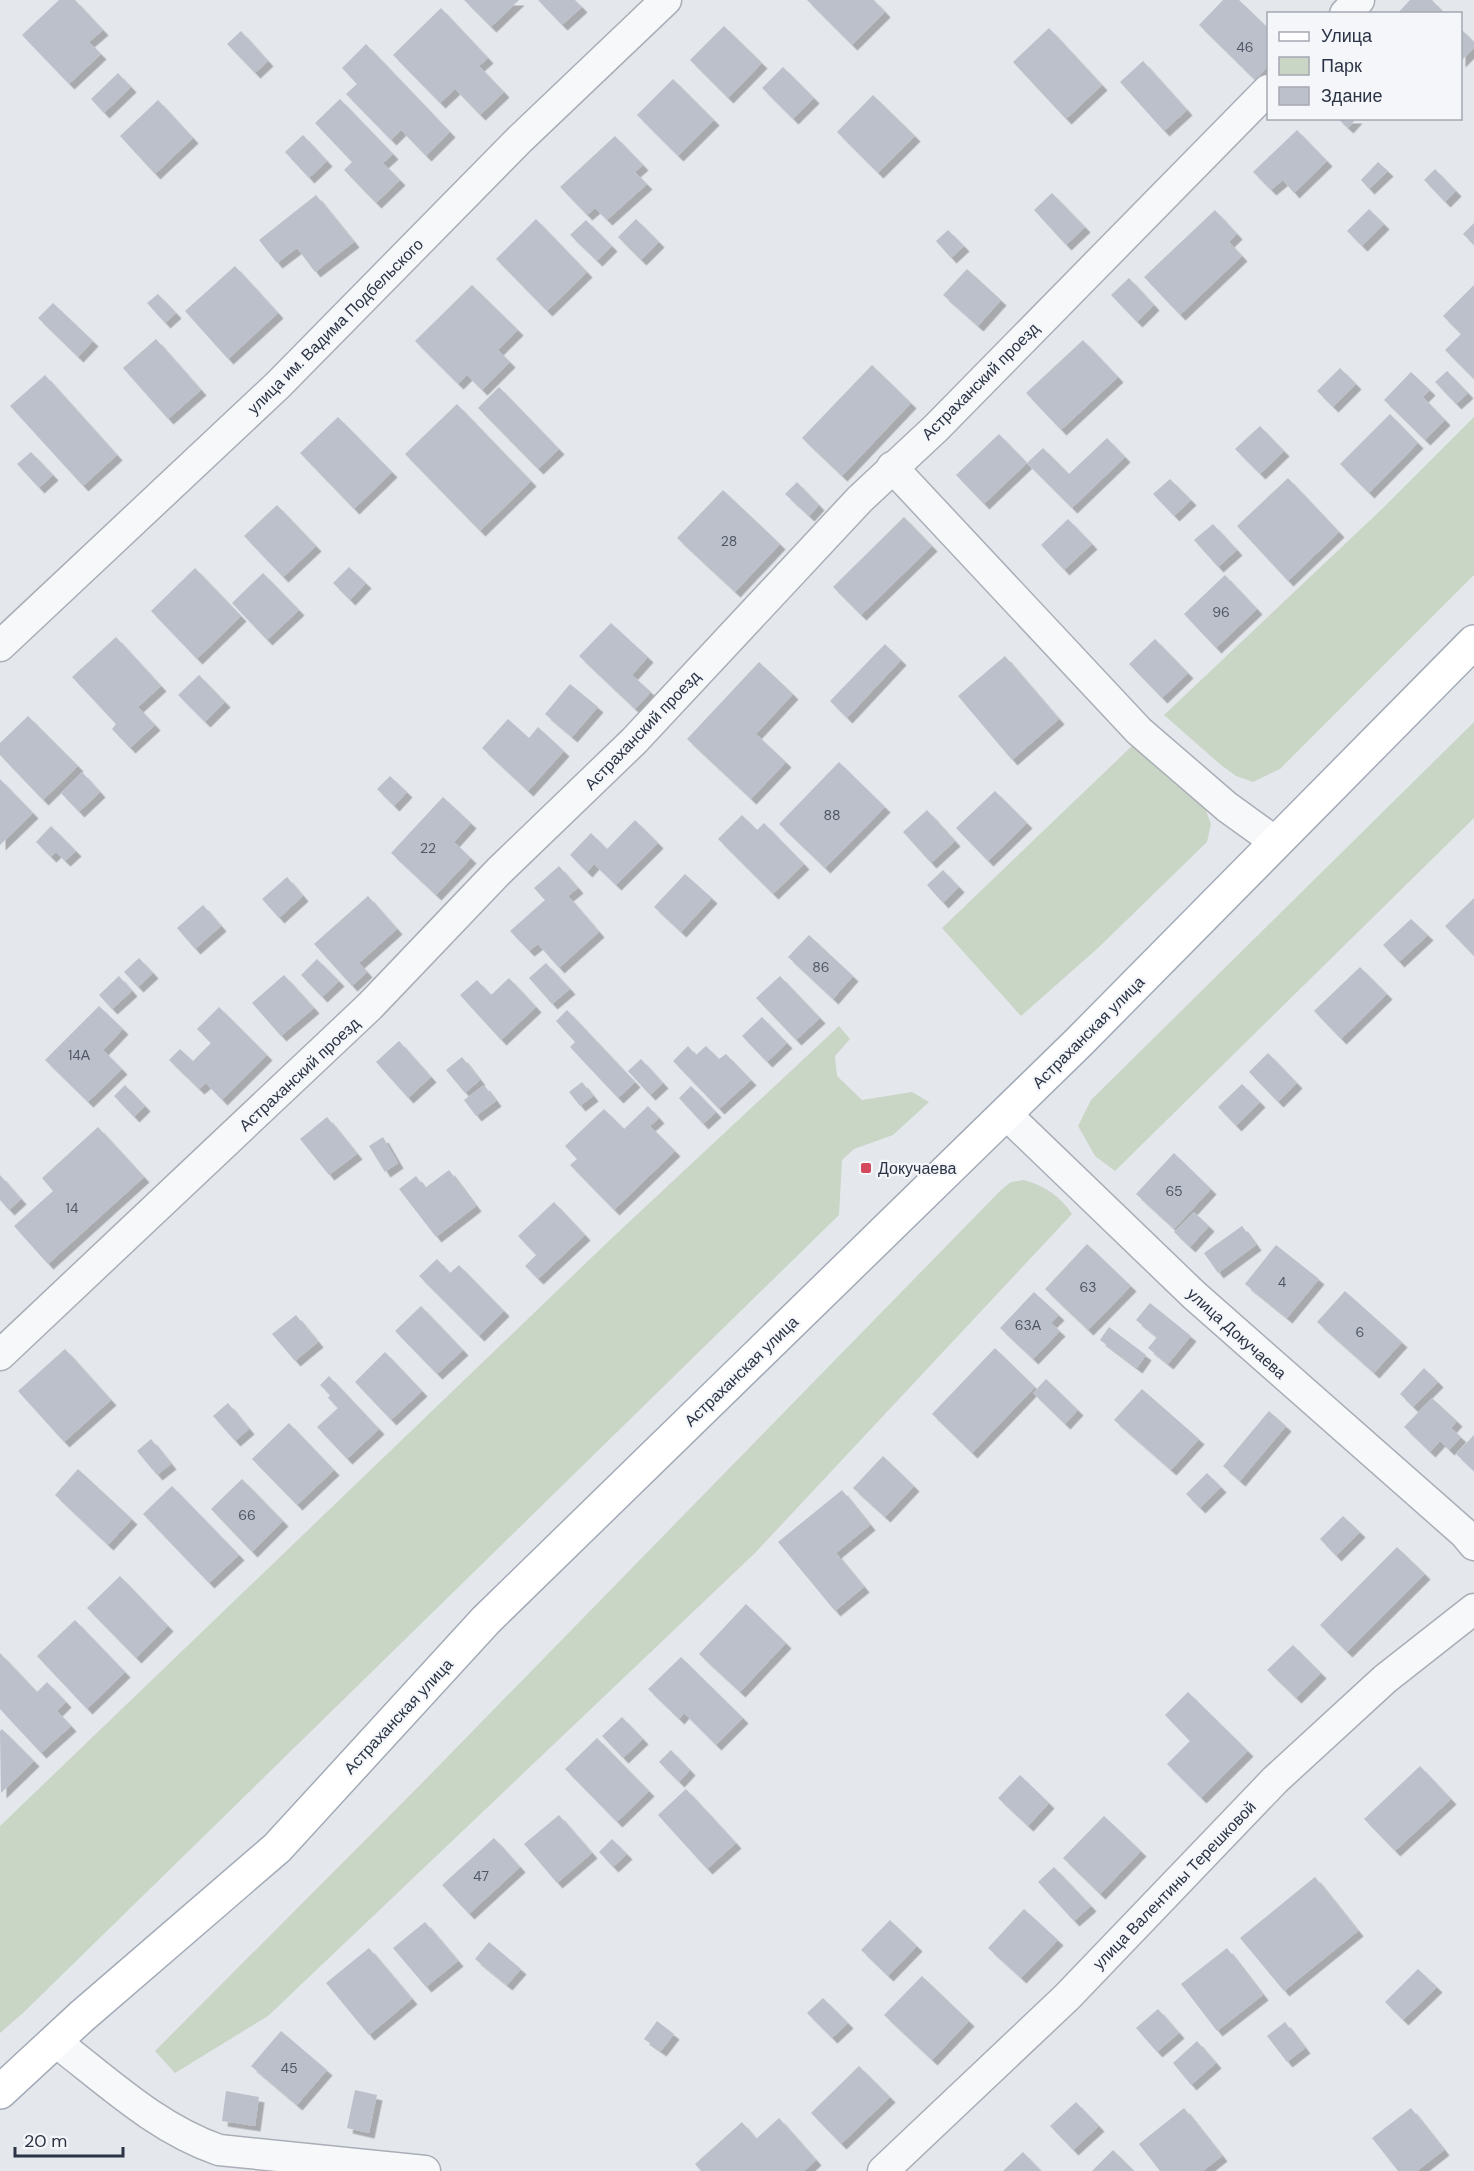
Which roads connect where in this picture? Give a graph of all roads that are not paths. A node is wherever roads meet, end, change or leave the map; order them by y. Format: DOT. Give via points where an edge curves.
graph roads {
  1 [pos="666,0"];
  2 [pos="1359,0"];
  3 [pos="1347,12"];
  4 [pos="1267,92"];
  5 [pos="892,467"];
  6 [pos="1474,642"];
  7 [pos="0,646"];
  8 [pos="1277,843"];
  9 [pos="1006,1114"];
  10 [pos="0,1355"];
  11 [pos="1474,1545"];
  12 [pos="1474,1609"];
  13 [pos="56,2042"];
  14 [pos="0,2092"];
  15 [pos="424,2171"];
  16 [pos="884,2171"];
  1 -- 7 [label="street, улица им. Вадима Подбельского" via="519,141 278,385"];
  2 -- 3 [label="street"];
  4 -- 5 [label="street, Астраханский проезд" via="936,428"];
  5 -- 8 [label="street" via="1139,731 1227,807"];
  5 -- 10 [label="street, Астраханский проезд" via="634,741 499,871 370,1006"];
  6 -- 8 [label="main road, Астраханская улица"];
  8 -- 9 [label="main road, Астраханская улица"];
  9 -- 11 [label="street, улица Докучаева" via="1194,1295"];
  9 -- 13 [label="main road, Астраханская улица" via="486,1620 277,1848"];
  12 -- 16 [label="street, улица Валентины Терешковой" via="1385,1679 1275,1780 1067,1997"];
  13 -- 14 [label="main road, Астраханская улица"];
  13 -- 15 [label="street" via="150,2115 187,2138 219,2150"];
}
